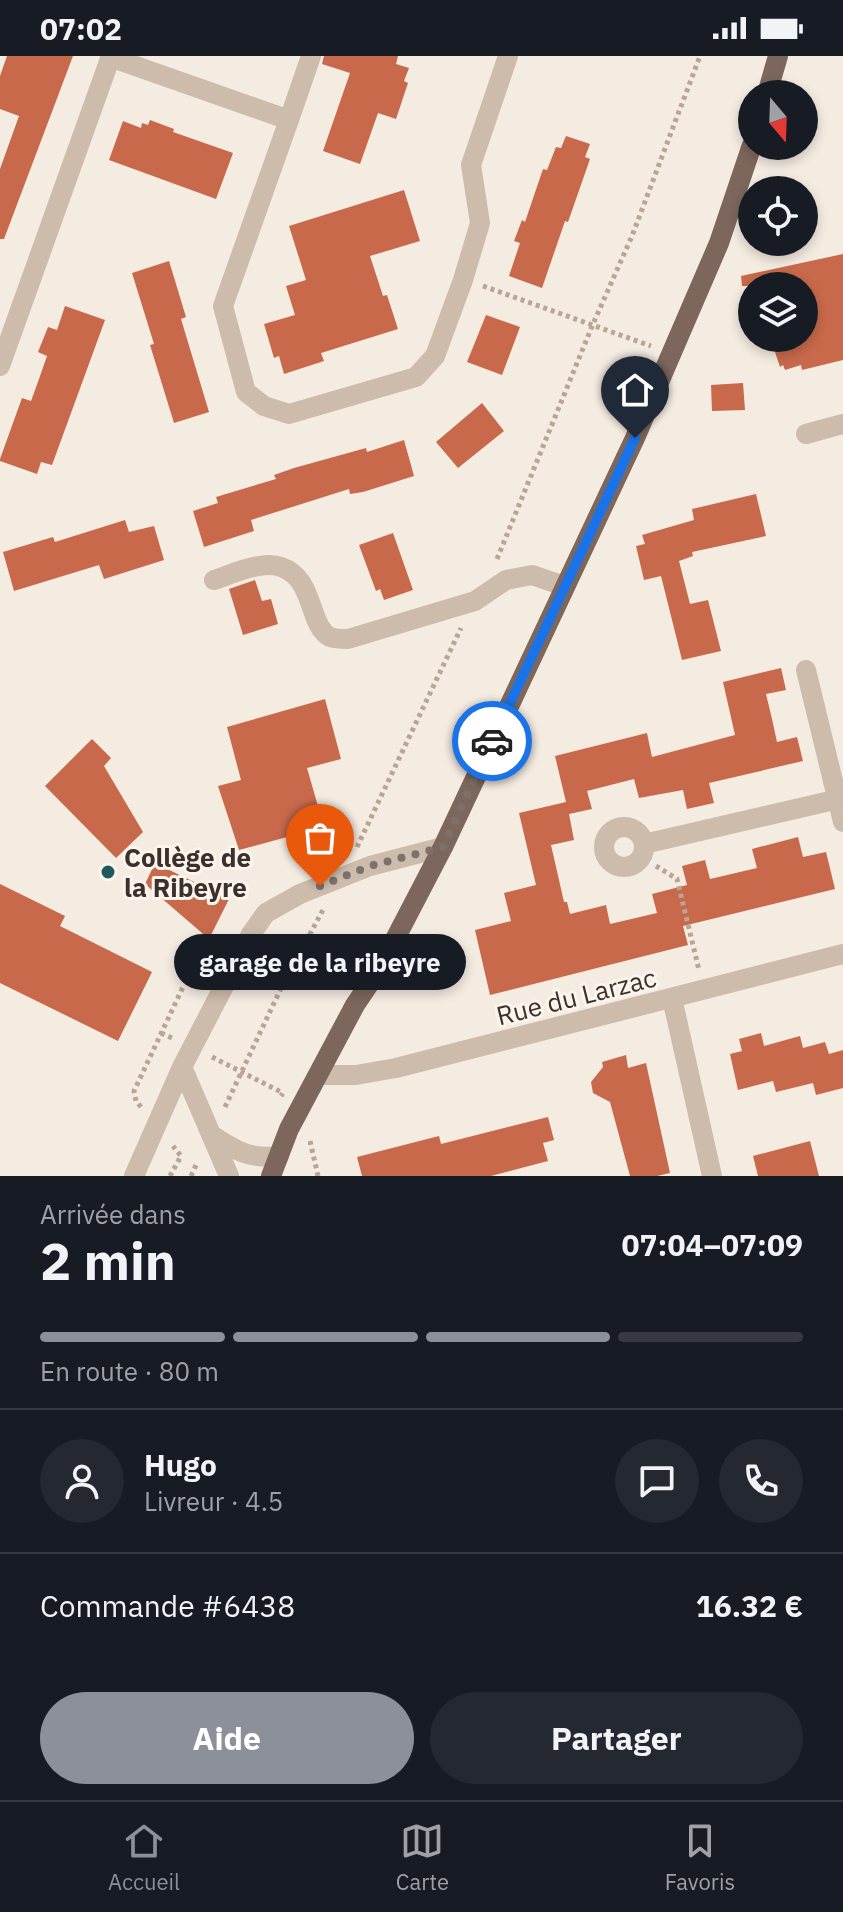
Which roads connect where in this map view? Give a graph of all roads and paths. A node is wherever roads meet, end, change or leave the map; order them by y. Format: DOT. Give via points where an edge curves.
graph roads {
  1 [pos="111,56"];
  2 [pos="311,56"];
  3 [pos="508,56"];
  4 [pos="778,56"];
  5 [pos="771,80"];
  6 [pos="289,120"];
  7 [pos="747,160"];
  8 [pos="463,280"];
  9 [pos="672,355"];
  10 [pos="0,366"];
  11 [pos="843,424"];
  12 [pos="806,434"];
  13 [pos="214,580"];
  14 [pos="564,586"];
  15 [pos="806,670"];
  16 [pos="840,798"];
  17 [pos="843,822"];
  18 [pos="443,847"];
  19 [pos="643,850"];
  20 [pos="843,954"];
  21 [pos="704,990"];
  22 [pos="672,998"];
  23 [pos="161,1033"];
  24 [pos="192,1047"];
  25 [pos="182,1067"];
  26 [pos="319,1075"];
  27 [pos="289,1129"];
  28 [pos="212,1135"];
  29 [pos="279,1156"];
  30 [pos="197,1164"];
  31 [pos="134,1176"];
  32 [pos="191,1176"];
  33 [pos="229,1176"];
  34 [pos="271,1176"];
  35 [pos="318,1176"];
  36 [pos="712,1176"];
  1 -- 6 [label="street"];
  1 -- 10 [label="street"];
  2 -- 6 [label="street"];
  3 -- 8 [label="street" via="471,165 480,223"];
  4 -- 5 [label="main road"];
  6 -- 8 [label="street" via="223,306 246,392 264,406 289,414 416,377 435,356"];
  7 -- 9 [label="main road"];
  8 -- 9 [label="path"];
  9 -- 14 [label="main road"];
  11 -- 12 [label="street"];
  13 -- 14 [label="street" via="281,566 300,580 320,629 348,639 475,601 506,580 532,575"];
  14 -- 18 [label="main road"];
  15 -- 16 [label="street"];
  16 -- 17 [label="street"];
  16 -- 19 [label="street"];
  18 -- 24 [label="street" via="370,866 266,913"];
  18 -- 26 [label="main road"];
  19 -- 21 [label="path" via="677,879"];
  20 -- 21 [label="street, Rue du Larzac"];
  21 -- 22 [label="street, Rue du Larzac"];
  22 -- 26 [label="street, Rue du Larzac" via="396,1068"];
  22 -- 36 [label="street"];
  23 -- 24 [label="path"];
  24 -- 25 [label="street"];
  24 -- 27 [label="path" via="283,1093 271,1116"];
  25 -- 28 [label="street"];
  25 -- 31 [label="street"];
  26 -- 27 [label="main road"];
  27 -- 29 [label="main road"];
  27 -- 35 [label="path" via="309,1138"];
  28 -- 29 [label="street" via="261,1159"];
  28 -- 33 [label="street"];
  29 -- 34 [label="main road"];
  30 -- 32 [label="path"];
}
